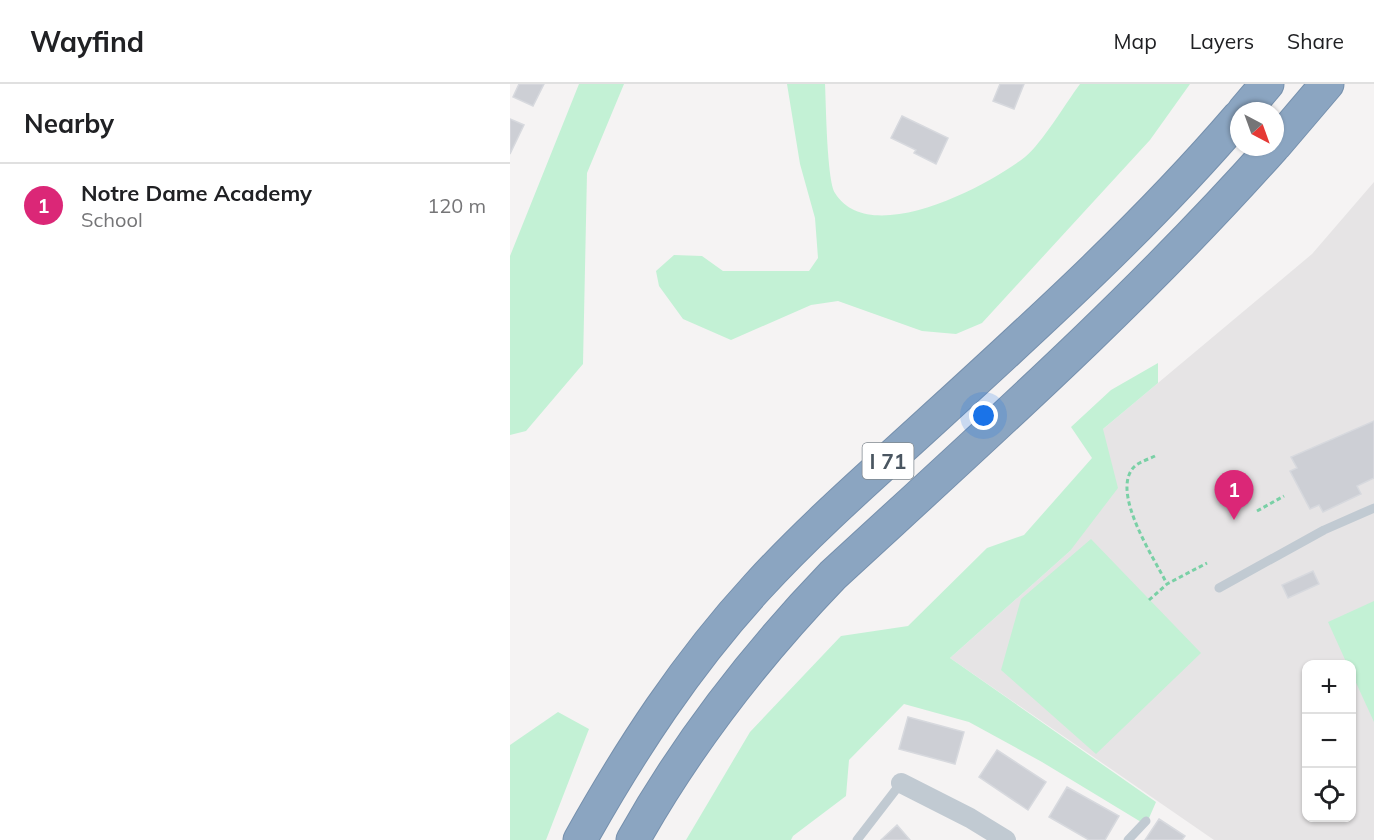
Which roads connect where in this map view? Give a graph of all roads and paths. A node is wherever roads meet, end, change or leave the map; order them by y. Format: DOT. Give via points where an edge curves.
graph roads {
  1 [pos="1327,84"];
  2 [pos="1254,99"];
  3 [pos="1284,134"];
  4 [pos="1265,156"];
  5 [pos="1155,456"];
  6 [pos="1284,496"];
  7 [pos="1374,508"];
  8 [pos="1257,511"];
  9 [pos="1207,563"];
  10 [pos="1167,584"];
  11 [pos="1219,588"];
  12 [pos="1149,600"];
  13 [pos="901,783"];
  14 [pos="1146,821"];
  15 [pos="580,840"];
  16 [pos="633,840"];
  17 [pos="857,840"];
  18 [pos="1006,840"];
  19 [pos="1128,840"];
  1 -- 3 [label="highway, I 71"];
  2 -- 15 [label="highway, I 71" via="1123,241 827,516 758,586 699,655 649,723"];
  4 -- 16 [label="highway, I 71" via="1210,218 1093,335 795,614 688,748"];
  5 -- 10 [label="path" via="1134,467 1126,483 1128,506"];
  6 -- 8 [label="path"];
  7 -- 11 [label="lane" via="1324,530"];
  9 -- 10 [label="path"];
  10 -- 12 [label="path"];
  13 -- 17 [label="lane"];
  13 -- 18 [label="street"];
  14 -- 19 [label="lane"];
}
